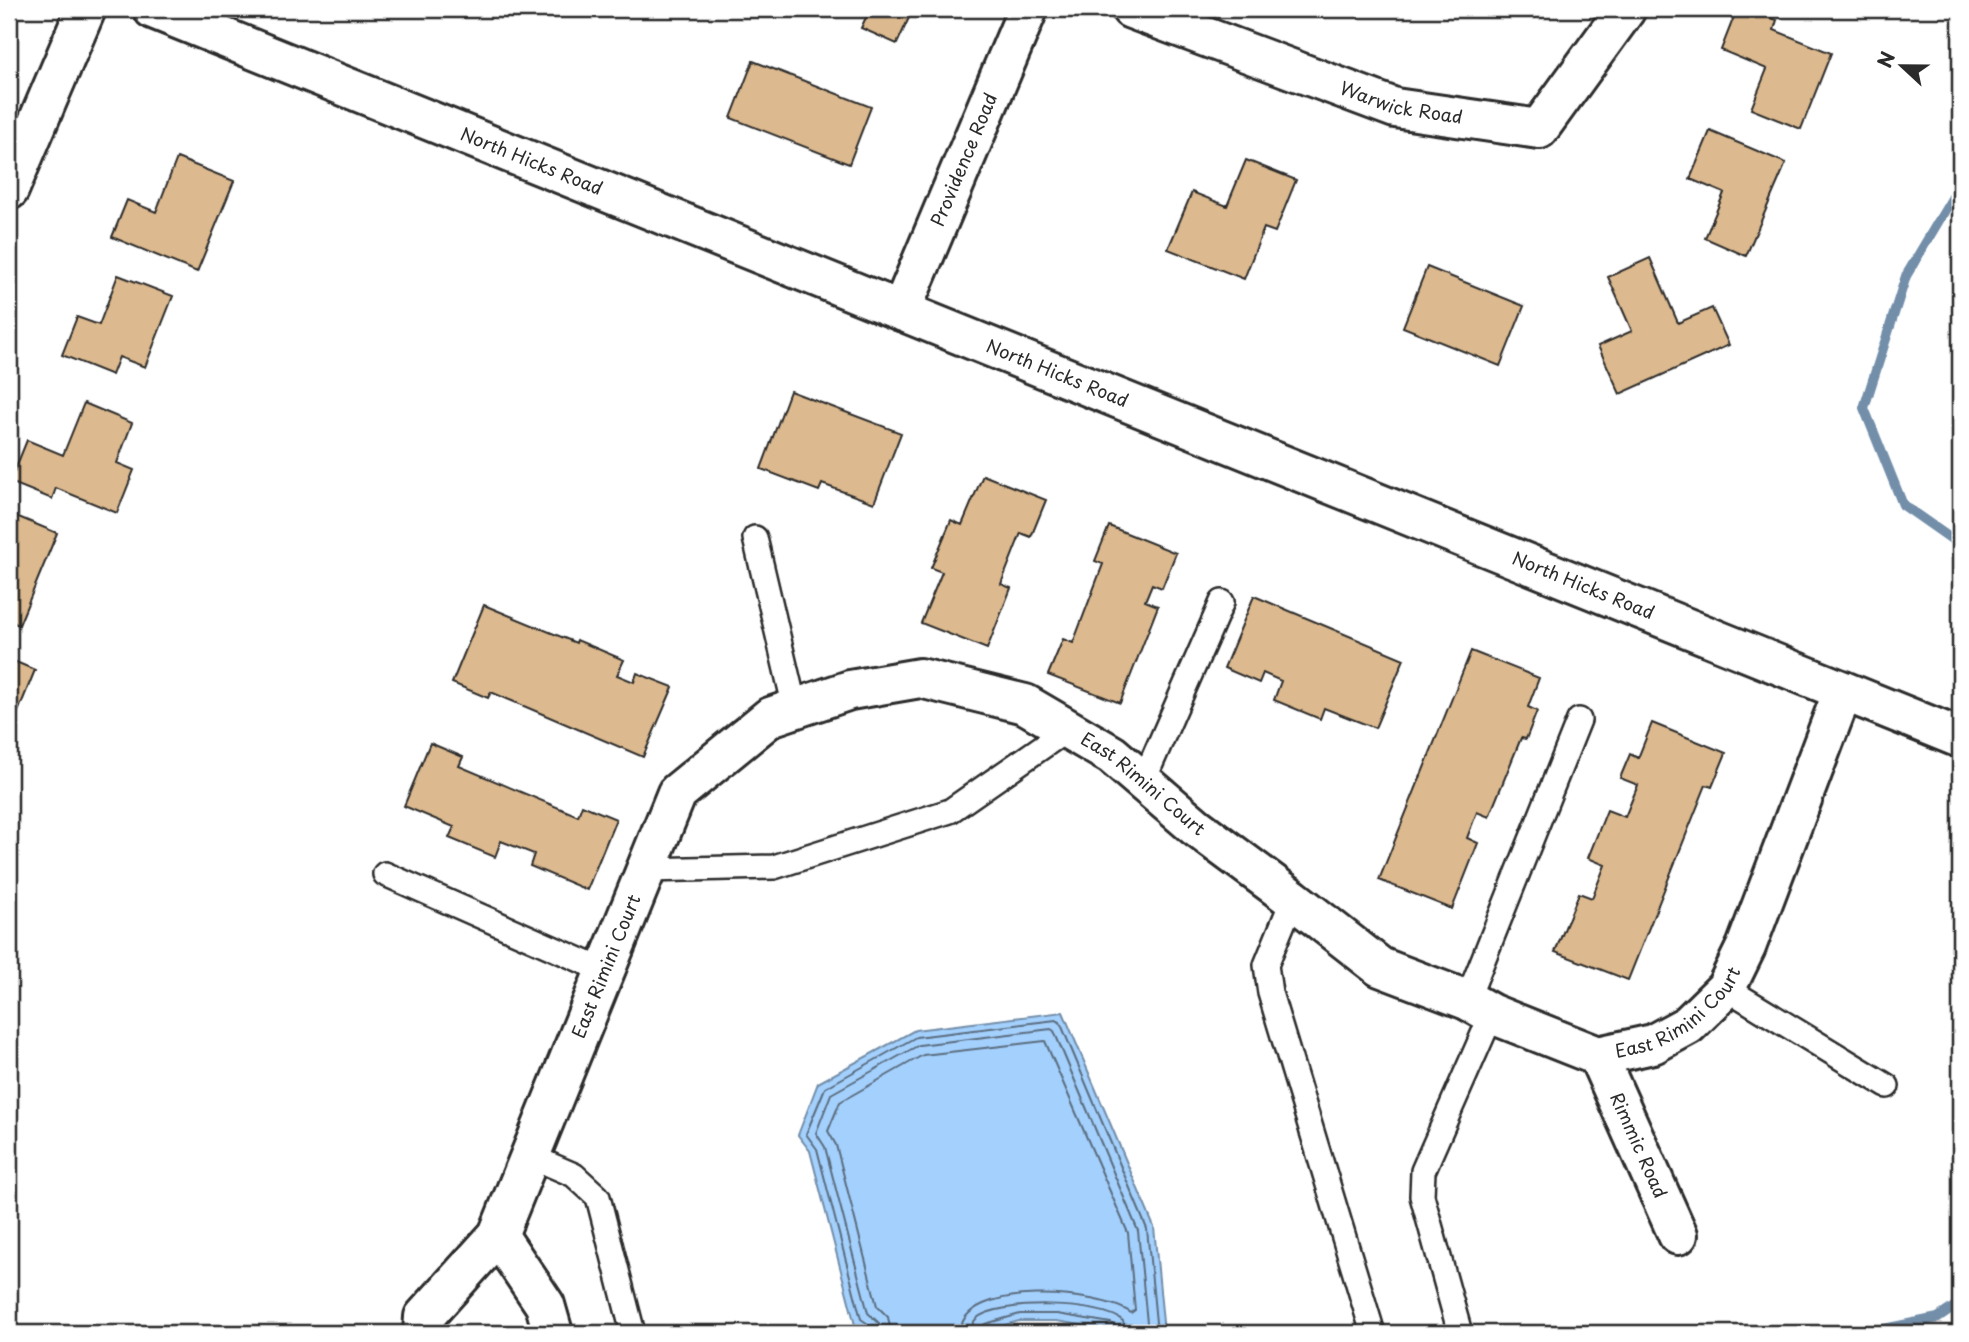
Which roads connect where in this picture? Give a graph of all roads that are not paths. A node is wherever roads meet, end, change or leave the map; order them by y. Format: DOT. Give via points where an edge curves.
graph roads {
  1 [pos="86,9"];
  2 [pos="153,9"];
  3 [pos="1028,9"];
  4 [pos="1131,9"];
  5 [pos="1626,9"];
  6 [pos="9,190"];
  7 [pos="901,311"];
  8 [pos="755,538"];
  9 [pos="1222,602"];
  10 [pos="1843,691"];
  11 [pos="795,708"];
  12 [pos="1579,720"];
  13 [pos="1068,729"];
  14 [pos="1960,738"];
  15 [pos="1143,782"];
  16 [pos="646,870"];
  17 [pos="385,874"];
  18 [pos="1293,899"];
  19 [pos="605,971"];
  20 [pos="1726,988"];
  21 [pos="1479,1007"];
  22 [pos="1598,1056"];
  23 [pos="1887,1086"];
  24 [pos="530,1156"];
  25 [pos="498,1235"];
  26 [pos="1678,1235"];
  27 [pos="423,1333"];
  28 [pos="553,1333"];
  29 [pos="633,1333"];
  30 [pos="1373,1333"];
  31 [pos="1460,1333"];
  1 -- 6 [label="street"];
  2 -- 7 [label="street, North Hicks Road"];
  3 -- 7 [label="street, Providence Road"];
  4 -- 5 [label="street, Warwick Road" via="1395,107 1539,129"];
  7 -- 10 [label="street, North Hicks Road"];
  8 -- 11 [label="lane"];
  9 -- 15 [label="lane"];
  10 -- 14 [label="street, North Hicks Road"];
  10 -- 20 [label="street, East Rimini Court" via="1746,947"];
  11 -- 13 [label="street, East Rimini Court" via="850,690 920,678 1025,704"];
  11 -- 16 [label="street, East Rimini Court" via="770,717 677,793"];
  12 -- 21 [label="lane"];
  13 -- 15 [label="street, East Rimini Court" via="1112,755"];
  13 -- 16 [label="lane" via="950,811 774,867"];
  15 -- 18 [label="street, East Rimini Court"];
  16 -- 19 [label="street, East Rimini Court"];
  17 -- 19 [label="lane"];
  18 -- 21 [label="street, East Rimini Court" via="1380,967"];
  18 -- 30 [label="lane" via="1266,965 1270,993"];
  19 -- 24 [label="street, East Rimini Court"];
  20 -- 22 [label="street, East Rimini Court" via="1688,1025 1653,1044"];
  20 -- 23 [label="lane"];
  21 -- 22 [label="street, East Rimini Court"];
  21 -- 31 [label="lane" via="1423,1171 1422,1196"];
  22 -- 26 [label="street, Rimmic Road"];
  24 -- 25 [label="street, East Rimini Court"];
  24 -- 29 [label="lane" via="574,1175 597,1197"];
  25 -- 27 [label="street, East Rimini Court" via="424,1317"];
  25 -- 28 [label="street" via="545,1305"];
}
